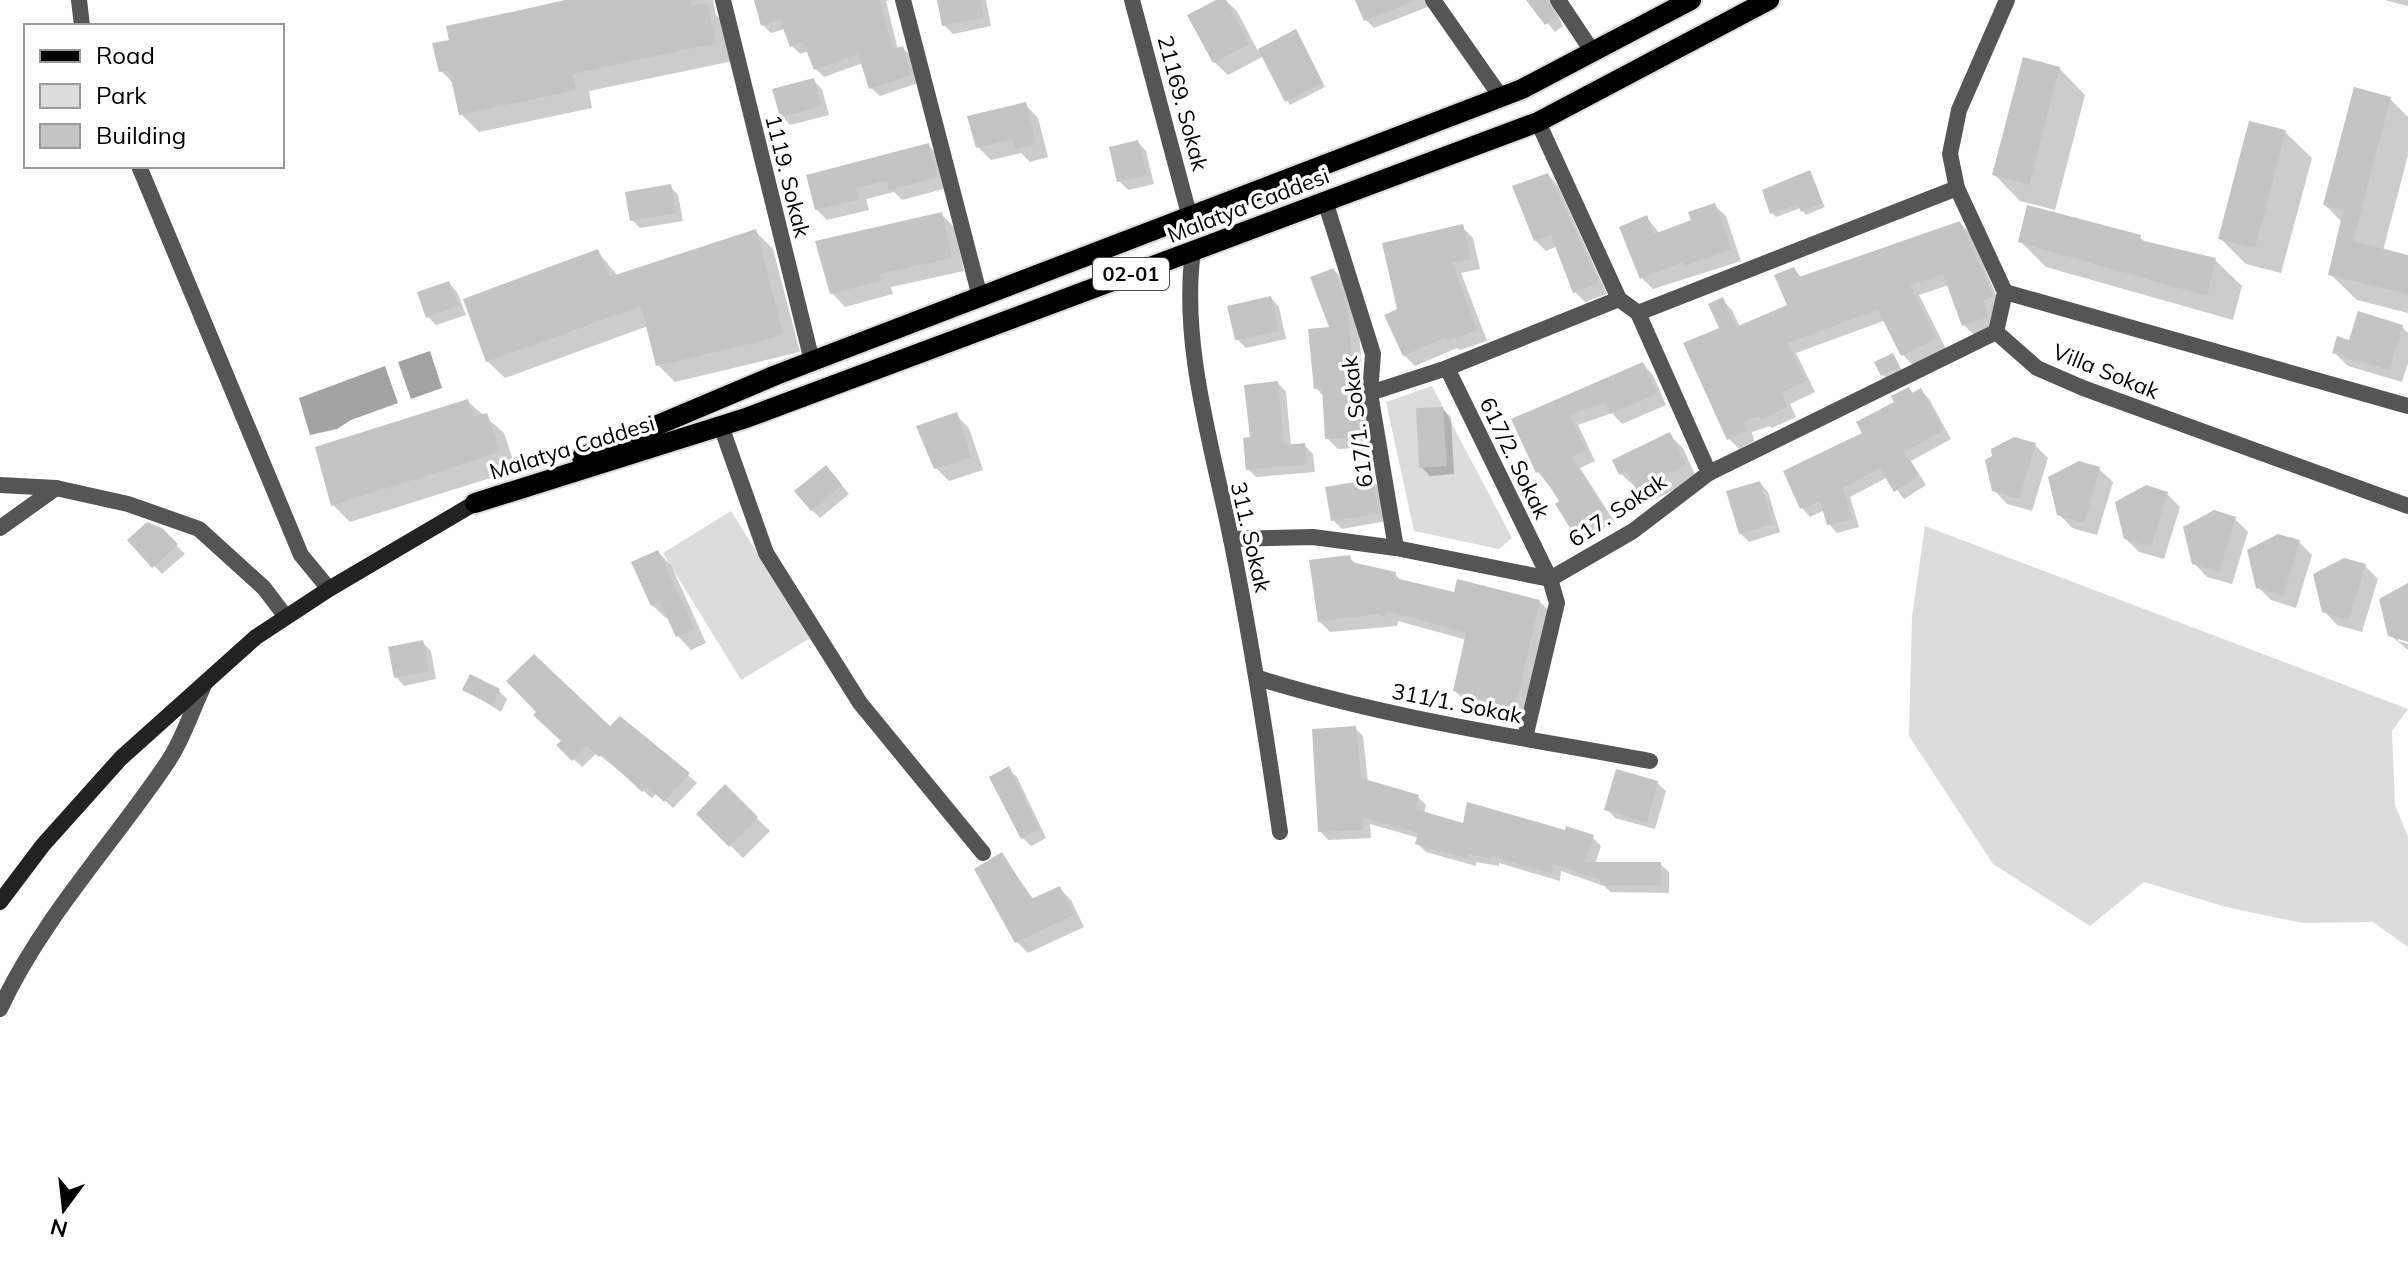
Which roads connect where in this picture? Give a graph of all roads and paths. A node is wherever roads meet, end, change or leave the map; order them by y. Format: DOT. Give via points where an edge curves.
graph roads {
  1 [pos="79,0"];
  2 [pos="723,0"];
  3 [pos="903,0"];
  4 [pos="1132,0"];
  5 [pos="1433,0"];
  6 [pos="1558,0"];
  7 [pos="1691,0"];
  8 [pos="1769,0"];
  9 [pos="2007,0"];
  10 [pos="82,24"];
  11 [pos="1592,51"];
  12 [pos="1501,97"];
  13 [pos="1538,122"];
  14 [pos="140,168"];
  15 [pos="1957,188"];
  16 [pos="1325,201"];
  17 [pos="1190,218"];
  18 [pos="1193,251"];
  19 [pos="2005,292"];
  20 [pos="980,297"];
  21 [pos="1619,299"];
  22 [pos="1638,313"];
  23 [pos="1996,332"];
  24 [pos="812,361"];
  25 [pos="1447,368"];
  26 [pos="1370,393"];
  27 [pos="2408,406"];
  28 [pos="721,426"];
  29 [pos="1709,473"];
  30 [pos="0,485"];
  31 [pos="56,488"];
  32 [pos="475,503"];
  33 [pos="2408,506"];
  34 [pos="0,528"];
  35 [pos="1231,539"];
  36 [pos="1396,548"];
  37 [pos="1550,579"];
  38 [pos="329,589"];
  39 [pos="286,617"];
  40 [pos="1258,678"];
  41 [pos="207,679"];
  42 [pos="1525,738"];
  43 [pos="1650,761"];
  44 [pos="1280,832"];
  45 [pos="983,853"];
  46 [pos="0,902"];
  47 [pos="0,1009"];
  1 -- 10 [label="street"];
  2 -- 24 [label="street, 1119. Sokak"];
  3 -- 20 [label="street"];
  4 -- 17 [label="street, 21169. Sokak"];
  5 -- 12 [label="street"];
  6 -- 11 [label="street"];
  7 -- 11 [label="main road, Malatya Caddesi"];
  8 -- 13 [label="main road, Malatya Caddesi / 02-01"];
  9 -- 15 [label="street" via="1952,133"];
  11 -- 12 [label="main road, Malatya Caddesi"];
  12 -- 17 [label="main road, Malatya Caddesi"];
  13 -- 16 [label="main road, Malatya Caddesi / 02-01"];
  13 -- 21 [label="street"];
  14 -- 38 [label="street" via="301,555"];
  15 -- 19 [label="street"];
  15 -- 22 [label="street"];
  16 -- 18 [label="main road, Malatya Caddesi / 02-01"];
  16 -- 26 [label="street, 617/1. Sokak" via="1373,354"];
  17 -- 20 [label="main road, Malatya Caddesi"];
  18 -- 28 [label="main road, Malatya Caddesi / 02-01"];
  18 -- 35 [label="street, 311. Sokak" via="1188,285 1200,383"];
  19 -- 23 [label="street"];
  19 -- 27 [label="street"];
  20 -- 24 [label="main road, Malatya Caddesi"];
  21 -- 22 [label="street"];
  21 -- 25 [label="street"];
  22 -- 29 [label="street"];
  23 -- 29 [label="street, 617. Sokak"];
  23 -- 33 [label="street, Villa Sokak" via="2037,368 2083,388"];
  24 -- 32 [label="main road, Malatya Caddesi"];
  25 -- 26 [label="street"];
  25 -- 37 [label="street, 617/2. Sokak"];
  26 -- 36 [label="street, 617/1. Sokak"];
  28 -- 32 [label="main road, Malatya Caddesi / 02-01"];
  28 -- 45 [label="street" via="766,553 860,703"];
  29 -- 37 [label="street, 617. Sokak" via="1633,531"];
  30 -- 31 [label="street"];
  31 -- 34 [label="street"];
  31 -- 39 [label="street" via="128,504 199,529 264,588"];
  32 -- 38 [label="main road, 02-01"];
  35 -- 36 [label="street" via="1313,537"];
  35 -- 40 [label="street, 311. Sokak"];
  36 -- 37 [label="street"];
  37 -- 42 [label="street, 617/2. Sokak" via="1557,603"];
  38 -- 39 [label="main road, 02-01"];
  39 -- 41 [label="main road, 02-01"];
  40 -- 42 [label="street, 311/1. Sokak" via="1323,699"];
  40 -- 44 [label="street, 311. Sokak"];
  41 -- 46 [label="main road, 02-01" via="81,801"];
  41 -- 47 [label="street" via="167,764 83,874"];
  42 -- 43 [label="street, 311/1. Sokak"];
}
